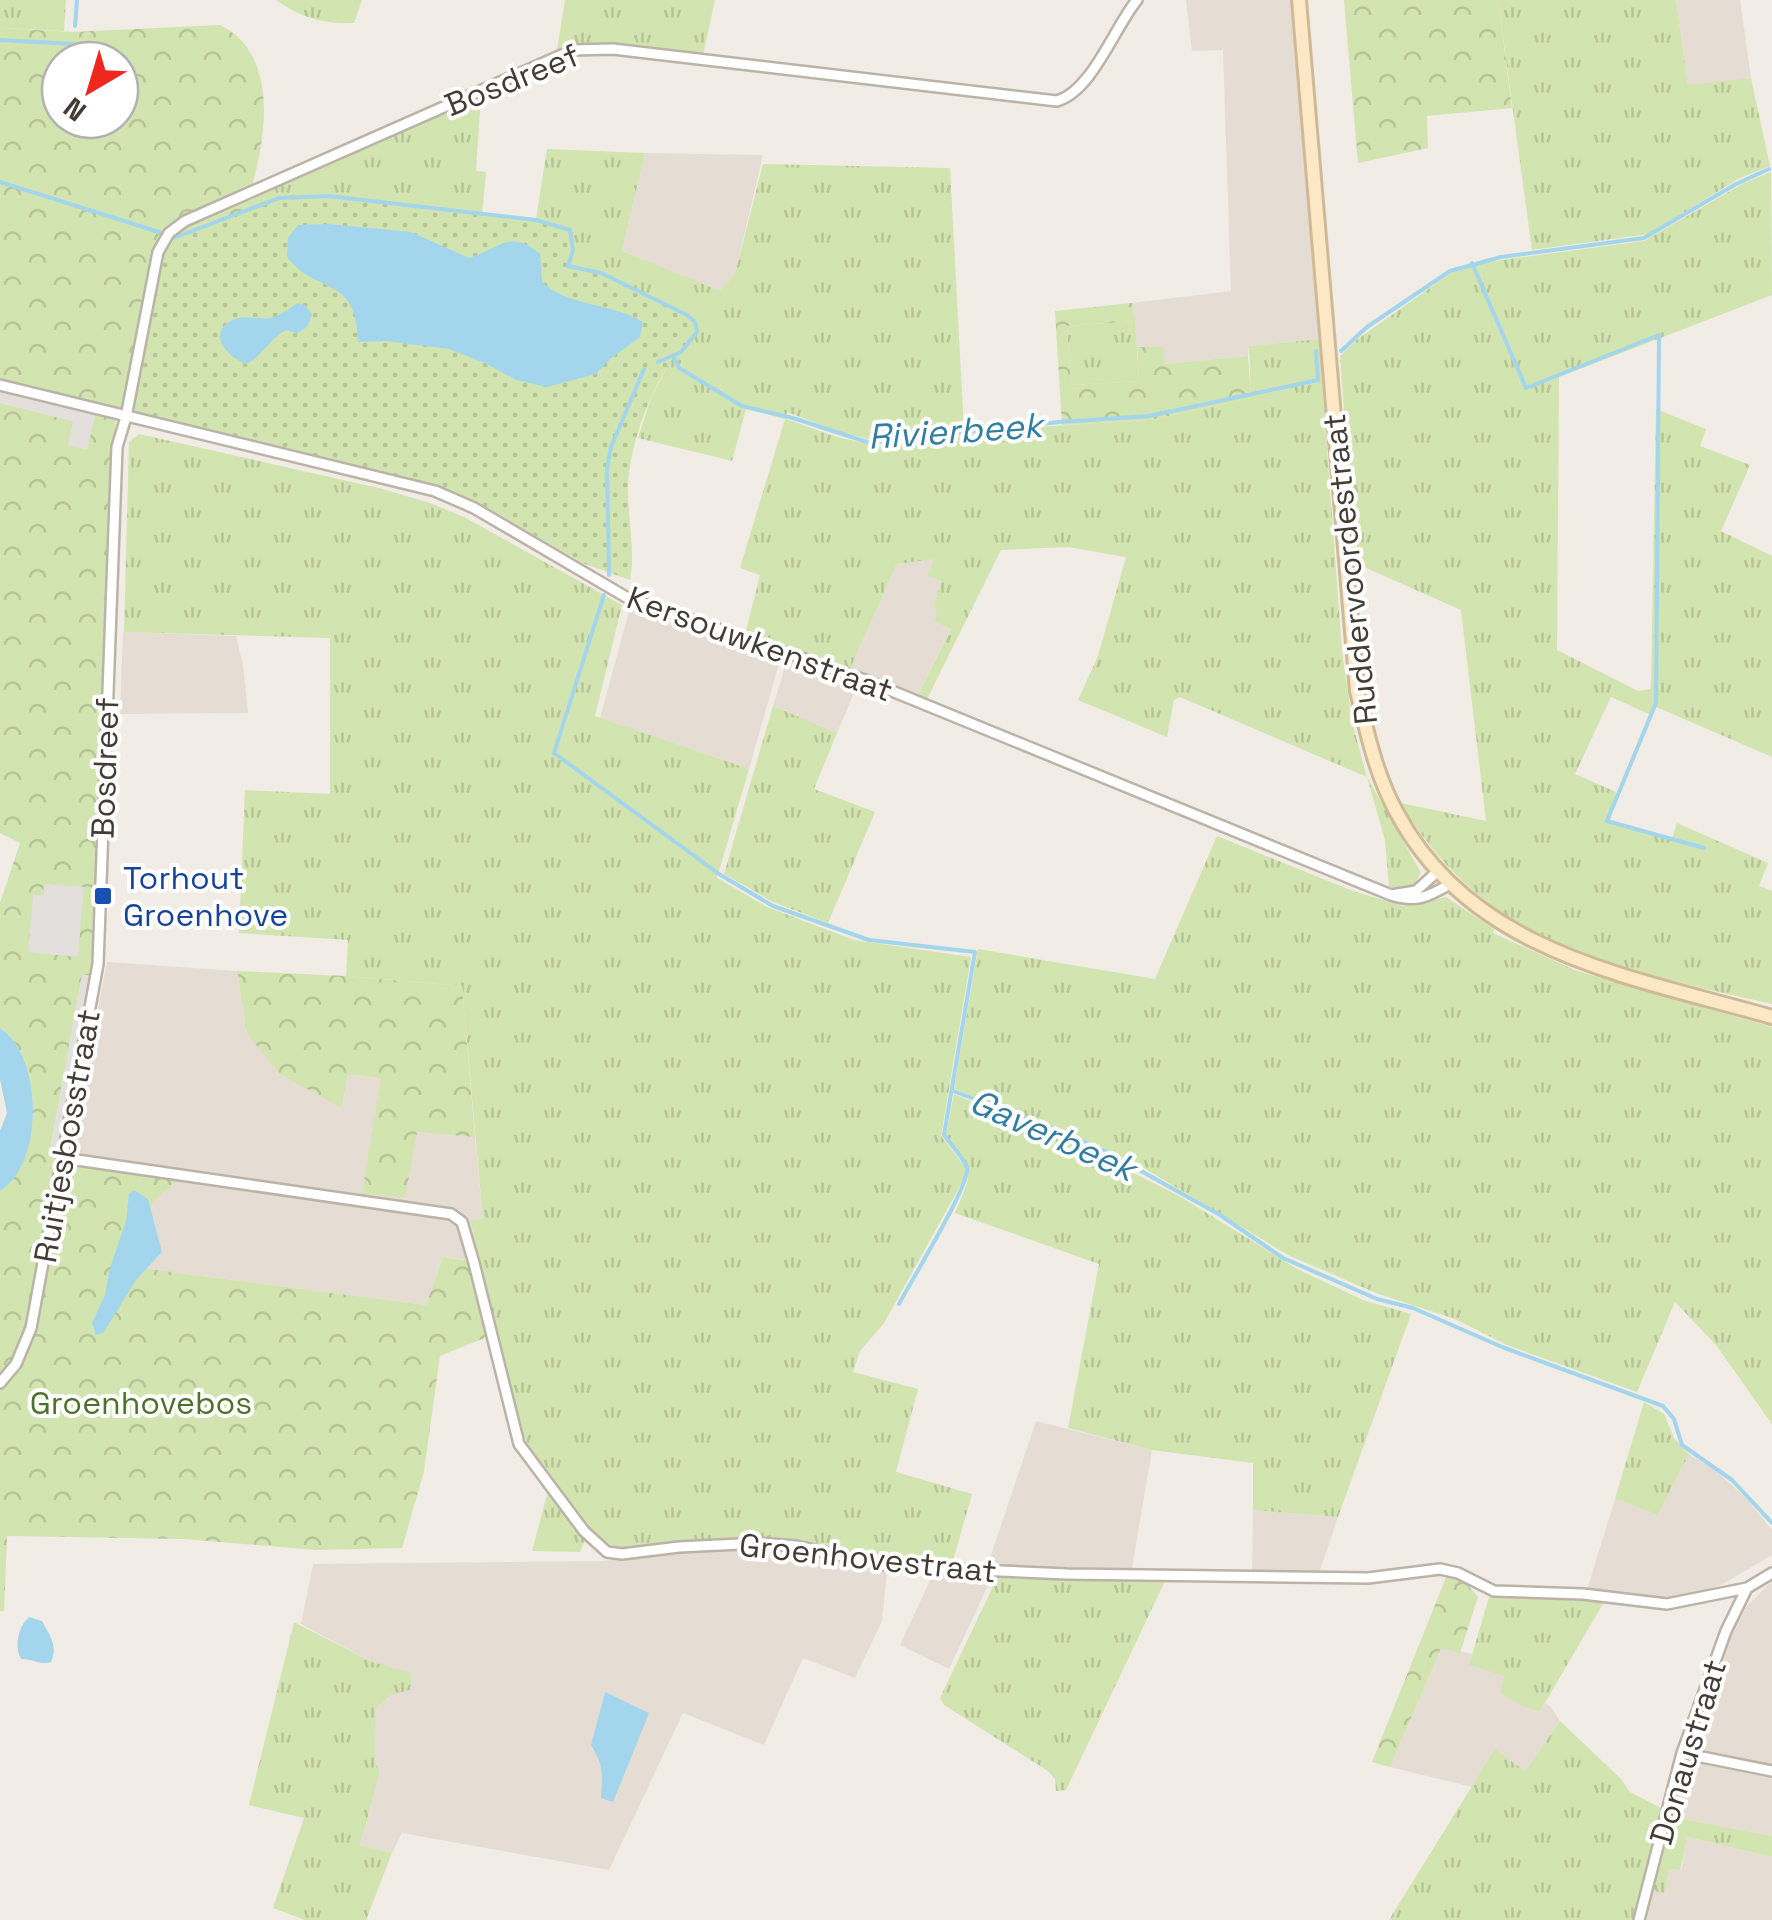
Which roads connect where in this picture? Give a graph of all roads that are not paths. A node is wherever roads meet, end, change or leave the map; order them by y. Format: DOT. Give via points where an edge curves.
graph roads {
  1 [pos="1137,0"];
  2 [pos="1299,0"];
  3 [pos="0,385"];
  4 [pos="126,417"];
  5 [pos="1438,872"];
  6 [pos="101,880"];
  7 [pos="1450,884"];
  8 [pos="1391,895"];
  9 [pos="1772,1017"];
  10 [pos="63,1158"];
  11 [pos="0,1383"];
  12 [pos="1772,1573"];
  13 [pos="1747,1588"];
  14 [pos="1682,1754"];
  15 [pos="1772,1771"];
  16 [pos="1640,1920"];
  1 -- 4 [label="street, Bosdreef" via="1082,83 1056,101 613,49 562,53 177,226 158,252"];
  2 -- 5 [label="street, Ruddervoordestraat" via="1356,690 1396,813"];
  3 -- 4 [label="street"];
  4 -- 6 [label="street, Bosdreef" via="116,466"];
  4 -- 8 [label="street, Kersouwkenstraat" via="454,498 626,597 865,680"];
  5 -- 7 [label="street, Ruddervoordestraat"];
  5 -- 8 [label="street" via="1416,891"];
  6 -- 10 [label="street, Ruitjesbosstraat" via="98,964"];
  7 -- 8 [label="street" via="1423,900"];
  7 -- 9 [label="street, Ruddervoordestraat" via="1480,911 1563,956"];
  10 -- 11 [label="street, Ruitjesbosstraat" via="31,1328"];
  10 -- 13 [label="street, Groenhovestraat" via="451,1214 462,1222 519,1444 584,1532 607,1552 760,1543 889,1566 1067,1574 1368,1578 1440,1570 1494,1591 1667,1604"];
  12 -- 13 [label="street, Groenhovestraat"];
  13 -- 14 [label="street, Donaustraat"];
  14 -- 15 [label="street"];
  14 -- 16 [label="street, Donaustraat"];
}
